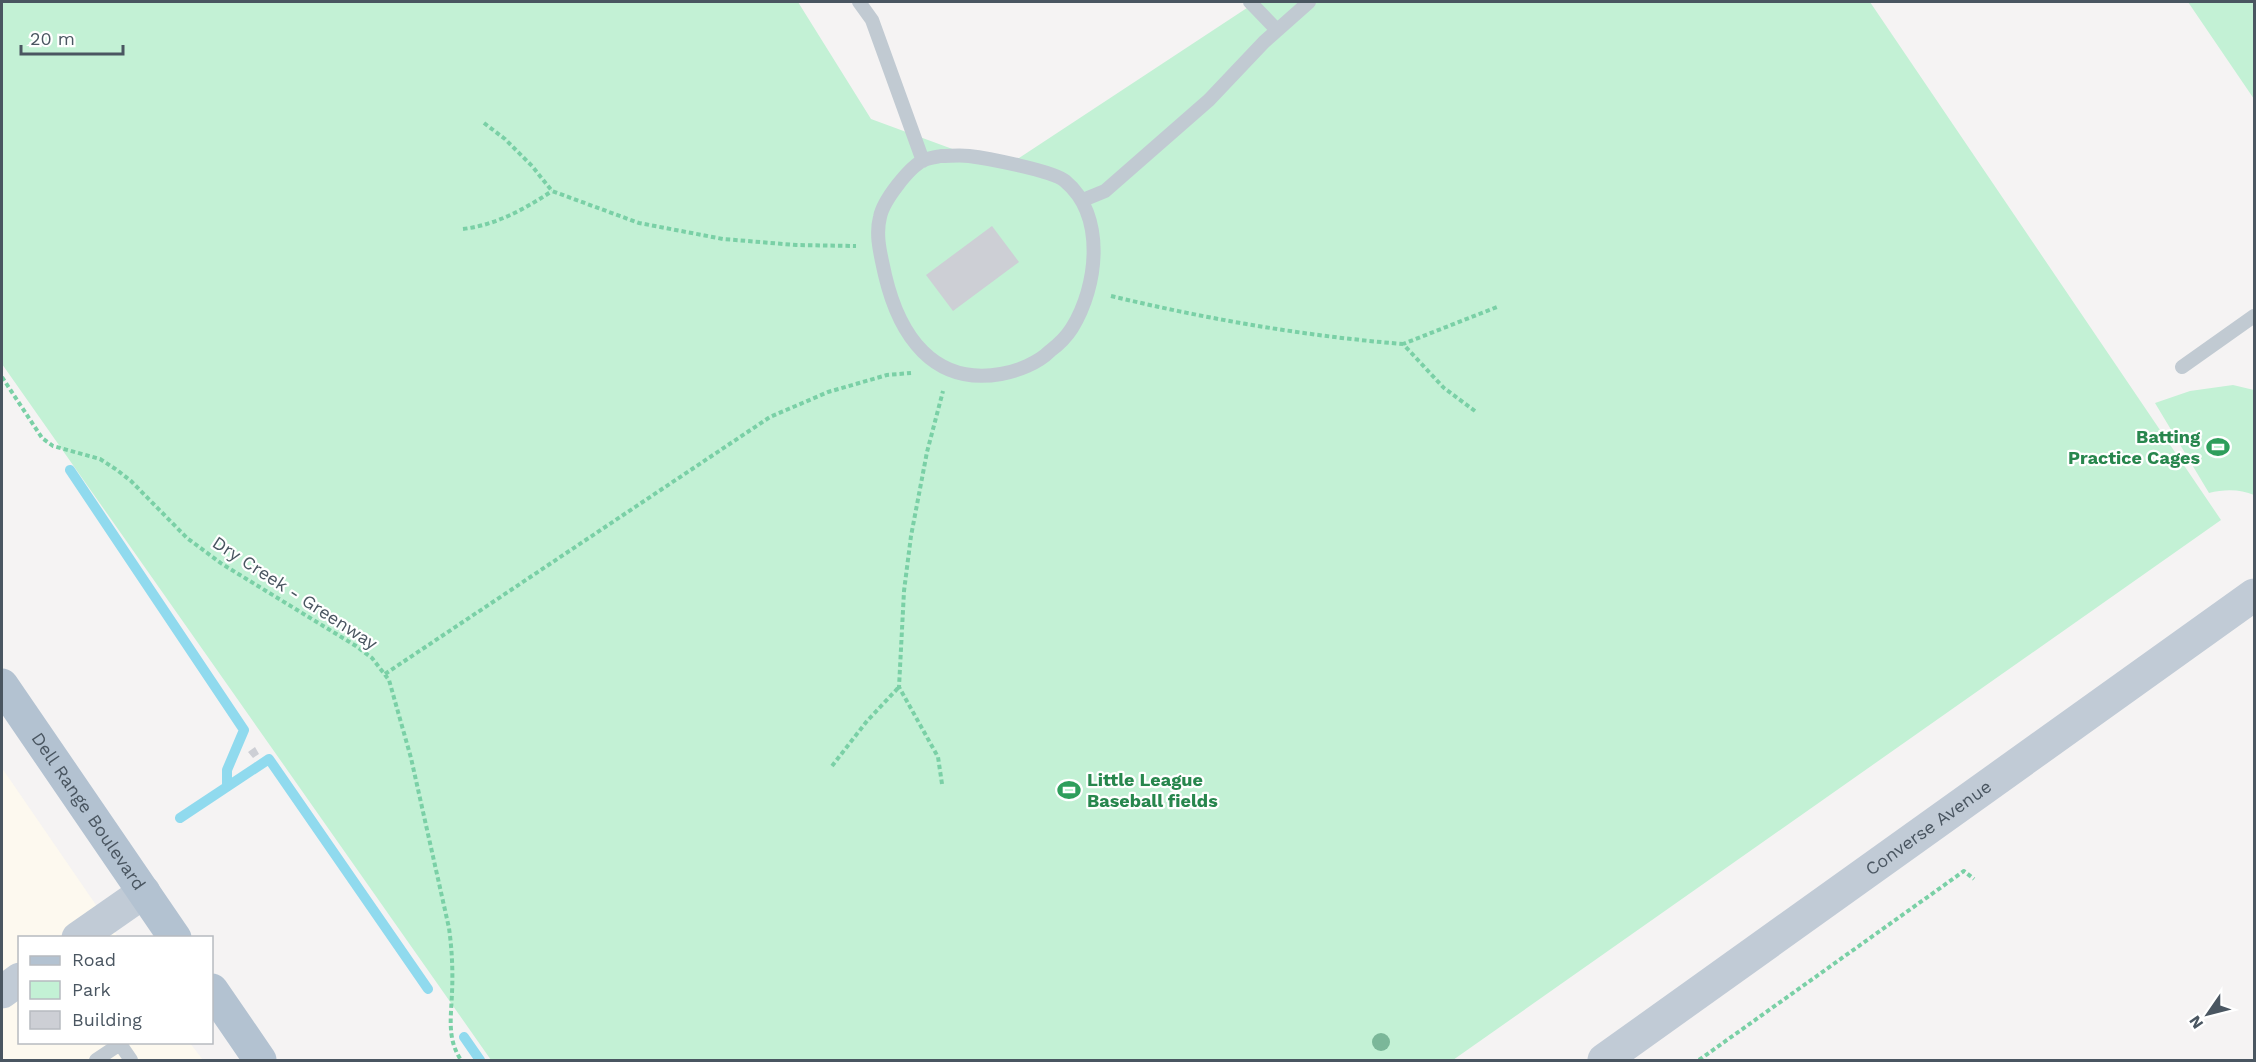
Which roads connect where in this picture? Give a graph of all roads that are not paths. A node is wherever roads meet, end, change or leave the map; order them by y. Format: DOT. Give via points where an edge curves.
graph roads {
  1 [pos="859,2"];
  2 [pos="1250,2"];
  3 [pos="1309,2"];
  4 [pos="1277,30"];
  5 [pos="923,161"];
  6 [pos="1083,200"];
  7 [pos="2254,316"];
  8 [pos="2182,367"];
  9 [pos="2254,596"];
  10 [pos="2,685"];
  11 [pos="144,892"];
  12 [pos="81,936"];
  13 [pos="174,936"];
  14 [pos="18,980"];
  15 [pos="213,991"];
  16 [pos="2,992"];
  17 [pos="96,1060"];
  18 [pos="131,1060"];
  19 [pos="260,1060"];
  20 [pos="1604,1060"];
  1 -- 5 [label="lane" via="872,20"];
  2 -- 4 [label="lane"];
  3 -- 4 [label="lane"];
  4 -- 6 [label="lane" via="1209,100 1105,191"];
  5 -- 6 [label="lane" via="941,156 969,156 1039,171 1064,179"];
  5 -- 6 [label="lane" via="894,188 880,216 878,246 888,288 899,321 919,349 941,365 982,377 1016,371 1049,353 1072,329 1086,299 1094,263 1091,224"];
  7 -- 8 [label="lane"];
  9 -- 20 [label="main road, Converse Avenue"];
  10 -- 11 [label="main road, Dell Range Boulevard"];
  11 -- 12 [label="main road"];
  11 -- 13 [label="main road, Dell Range Boulevard"];
  14 -- 16 [label="main road"];
  15 -- 19 [label="main road"];
  17 -- 18 [label="lane" via="120,1044"];
}
